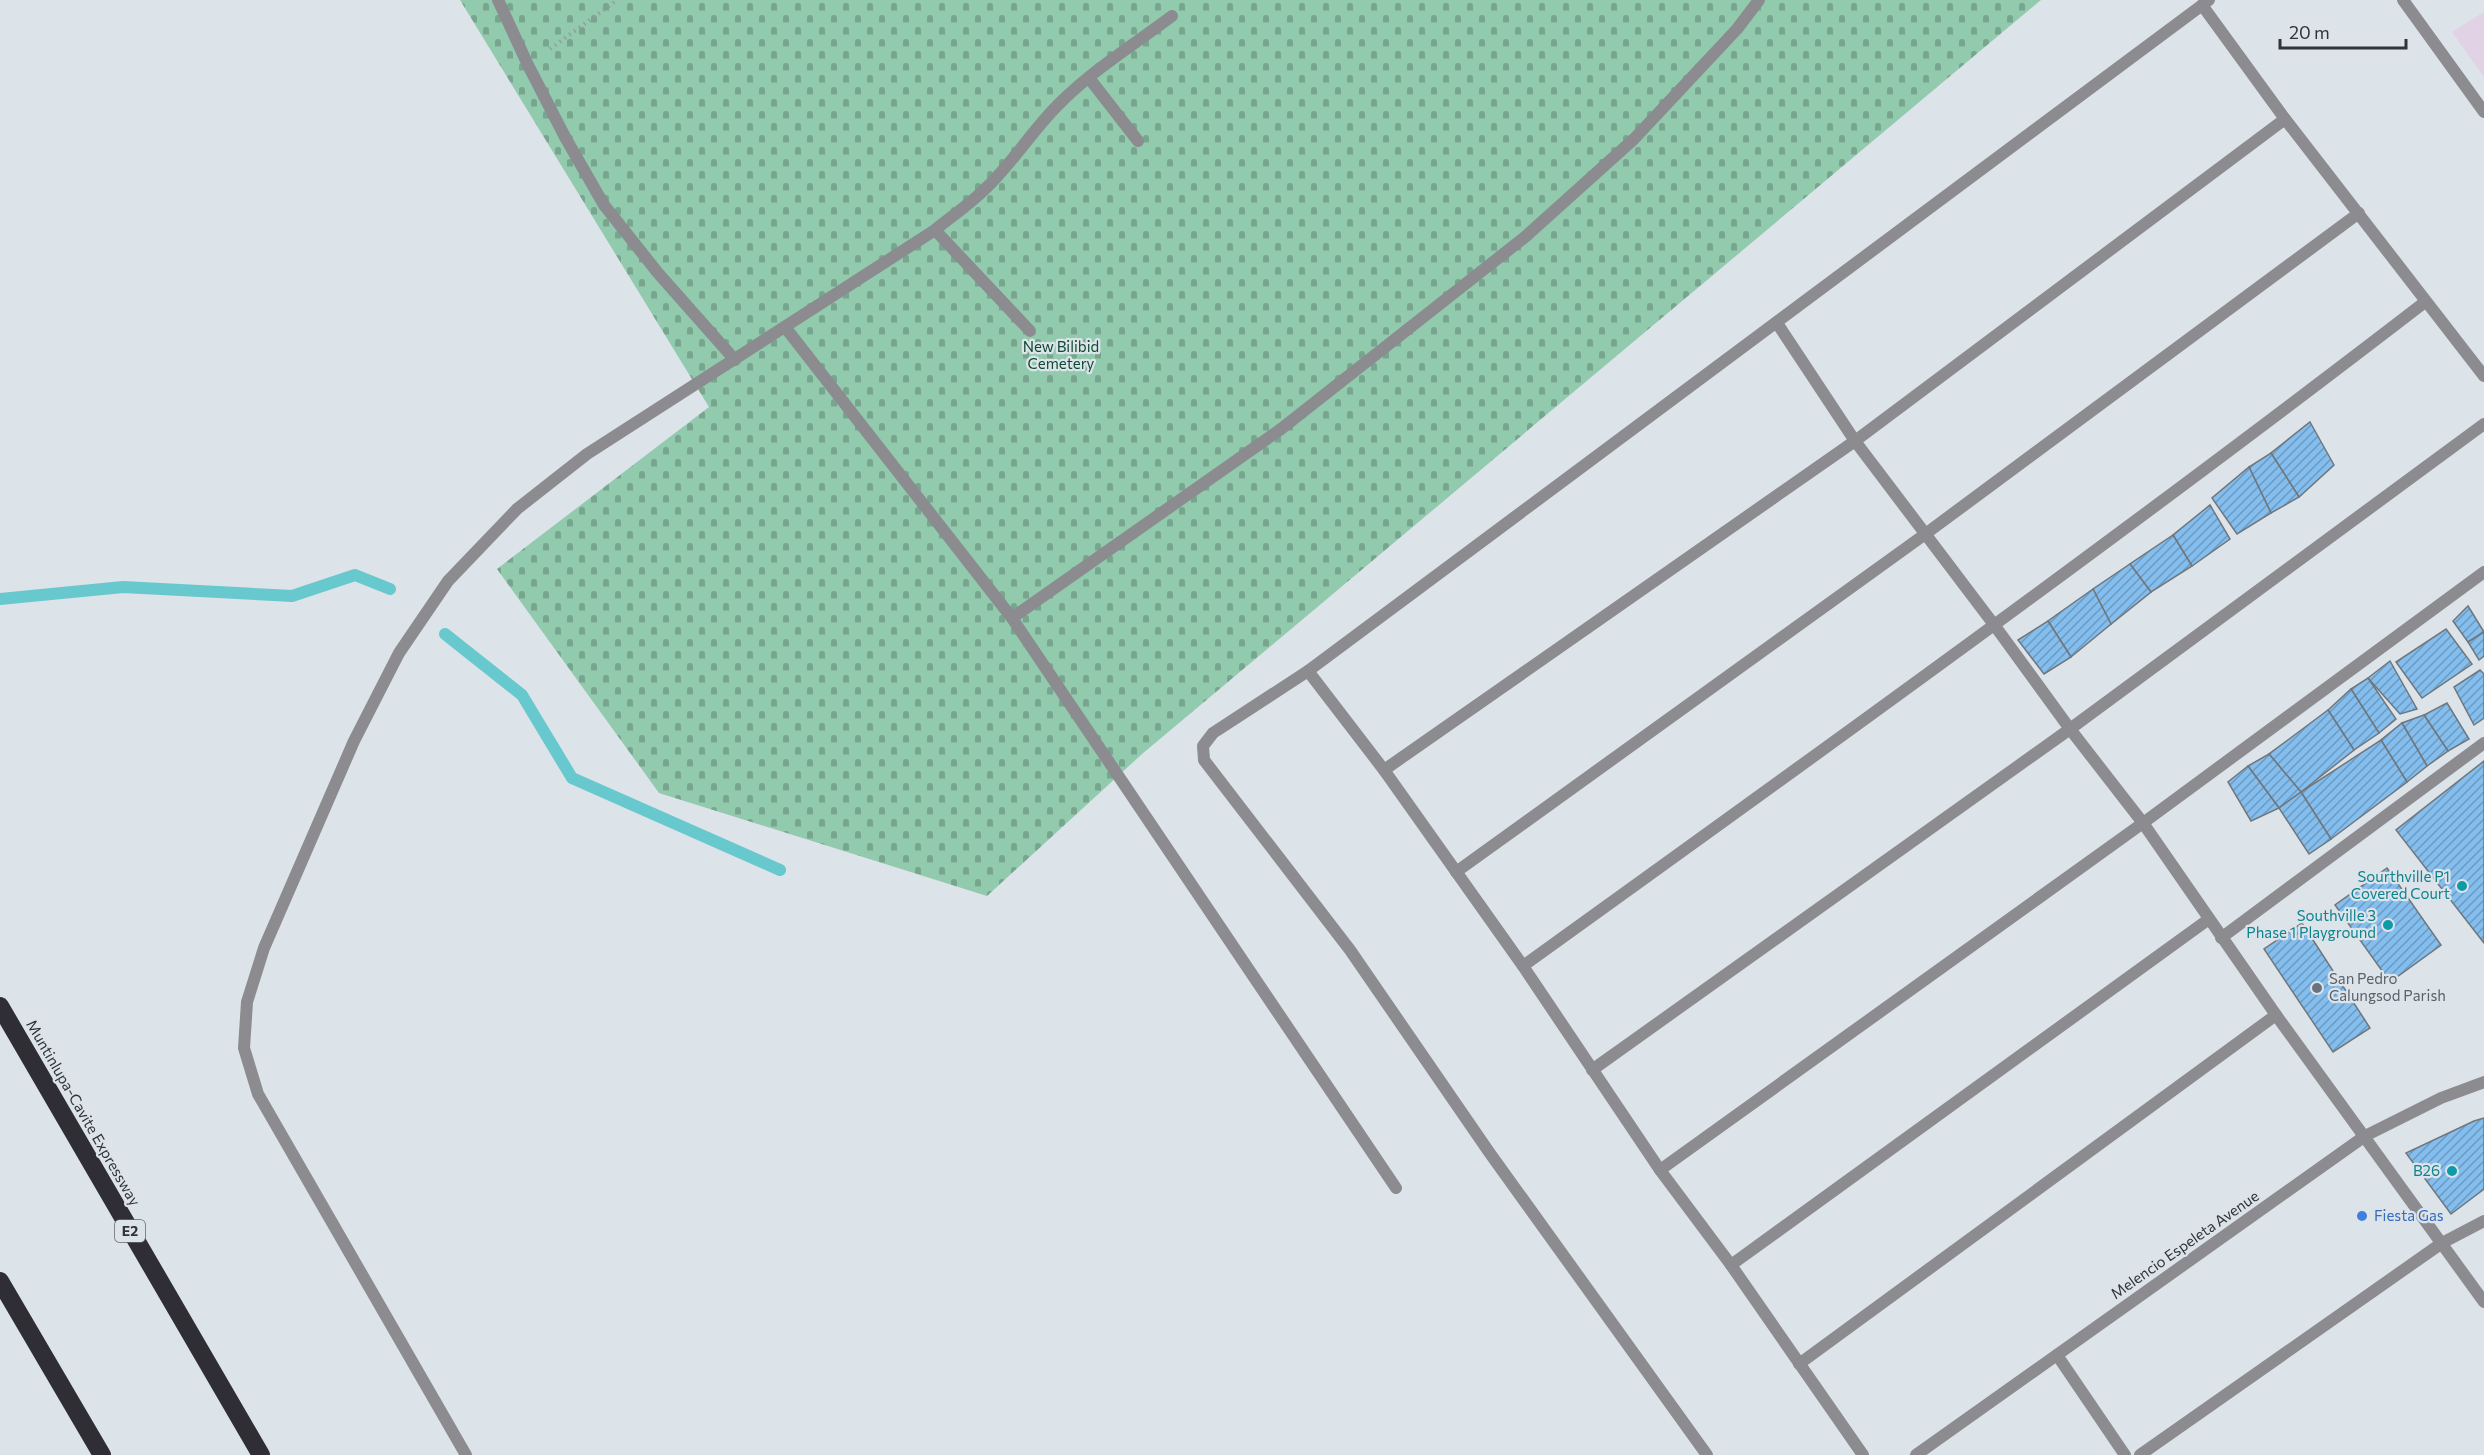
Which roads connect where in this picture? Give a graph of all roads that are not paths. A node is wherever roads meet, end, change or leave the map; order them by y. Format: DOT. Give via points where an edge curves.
graph roads {
  1 [pos="498,0"];
  2 [pos="1759,0"];
  3 [pos="2403,0"];
  4 [pos="2205,2"];
  5 [pos="1172,16"];
  6 [pos="1089,78"];
  7 [pos="2484,112"];
  8 [pos="2285,119"];
  9 [pos="1138,141"];
  10 [pos="2359,213"];
  11 [pos="935,230"];
  12 [pos="2425,302"];
  13 [pos="1777,323"];
  14 [pos="785,327"];
  15 [pos="1030,332"];
  16 [pos="735,360"];
  17 [pos="2484,376"];
  18 [pos="2484,424"];
  19 [pos="1855,441"];
  20 [pos="1924,535"];
  21 [pos="2484,572"];
  22 [pos="1012,618"];
  23 [pos="1995,626"];
  24 [pos="1308,671"];
  25 [pos="2070,729"];
  26 [pos="2484,742"];
  27 [pos="1384,770"];
  28 [pos="2143,823"];
  29 [pos="1456,872"];
  30 [pos="2209,919"];
  31 [pos="2221,938"];
  32 [pos="1523,966"];
  33 [pos="0,1006"];
  34 [pos="2276,1015"];
  35 [pos="1592,1070"];
  36 [pos="2484,1082"];
  37 [pos="2365,1136"];
  38 [pos="1660,1170"];
  39 [pos="1396,1188"];
  40 [pos="2484,1221"];
  41 [pos="2442,1244"];
  42 [pos="1731,1265"];
  43 [pos="0,1281"];
  44 [pos="2484,1302"];
  45 [pos="2057,1354"];
  46 [pos="1799,1364"];
  47 [pos="102,1455"];
  48 [pos="261,1455"];
  49 [pos="466,1455"];
  50 [pos="1707,1455"];
  51 [pos="1863,1455"];
  52 [pos="1916,1455"];
  53 [pos="2125,1455"];
  54 [pos="2140,1455"];
  1 -- 16 [label="street" via="564,137 604,205"];
  2 -- 22 [label="street" via="1737,29 1634,139 1516,244 1281,429"];
  3 -- 7 [label="street"];
  4 -- 8 [label="street"];
  4 -- 13 [label="street"];
  5 -- 6 [label="street"];
  6 -- 9 [label="street"];
  6 -- 11 [label="street" via="1041,122 985,189"];
  8 -- 10 [label="street"];
  8 -- 19 [label="street"];
  10 -- 12 [label="street"];
  10 -- 20 [label="street"];
  11 -- 14 [label="street"];
  11 -- 15 [label="street"];
  12 -- 17 [label="street"];
  12 -- 23 [label="street"];
  13 -- 19 [label="street"];
  13 -- 24 [label="street"];
  14 -- 16 [label="street"];
  14 -- 22 [label="street"];
  16 -- 49 [label="street" via="587,454 517,509 448,581 399,653 354,741 264,948 247,1002 244,1048 258,1094"];
  18 -- 25 [label="street"];
  19 -- 20 [label="street"];
  19 -- 27 [label="street"];
  20 -- 23 [label="street"];
  20 -- 29 [label="street"];
  21 -- 28 [label="street"];
  22 -- 39 [label="street"];
  23 -- 25 [label="street"];
  23 -- 32 [label="street"];
  24 -- 27 [label="street"];
  24 -- 50 [label="street" via="1213,734 1203,746 1204,760 1350,950 1489,1152"];
  25 -- 28 [label="street"];
  25 -- 35 [label="street"];
  26 -- 31 [label="street"];
  27 -- 29 [label="street"];
  28 -- 30 [label="street"];
  28 -- 38 [label="street"];
  29 -- 32 [label="street"];
  30 -- 31 [label="street"];
  30 -- 42 [label="street"];
  31 -- 34 [label="street"];
  32 -- 35 [label="street"];
  33 -- 48 [label="highway, Muntinlupa-Cavite Expressway / E2"];
  34 -- 37 [label="street"];
  34 -- 46 [label="street"];
  35 -- 38 [label="street"];
  36 -- 37 [label="street, Melencio Espeleta Avenue" via="2441,1098"];
  37 -- 41 [label="street"];
  37 -- 45 [label="street, Melencio Espeleta Avenue"];
  38 -- 42 [label="street"];
  40 -- 41 [label="street"];
  41 -- 44 [label="street"];
  41 -- 54 [label="street"];
  42 -- 46 [label="street"];
  43 -- 47 [label="highway"];
  45 -- 52 [label="street, Melencio Espeleta Avenue"];
  45 -- 53 [label="street"];
  46 -- 51 [label="street"];
}
